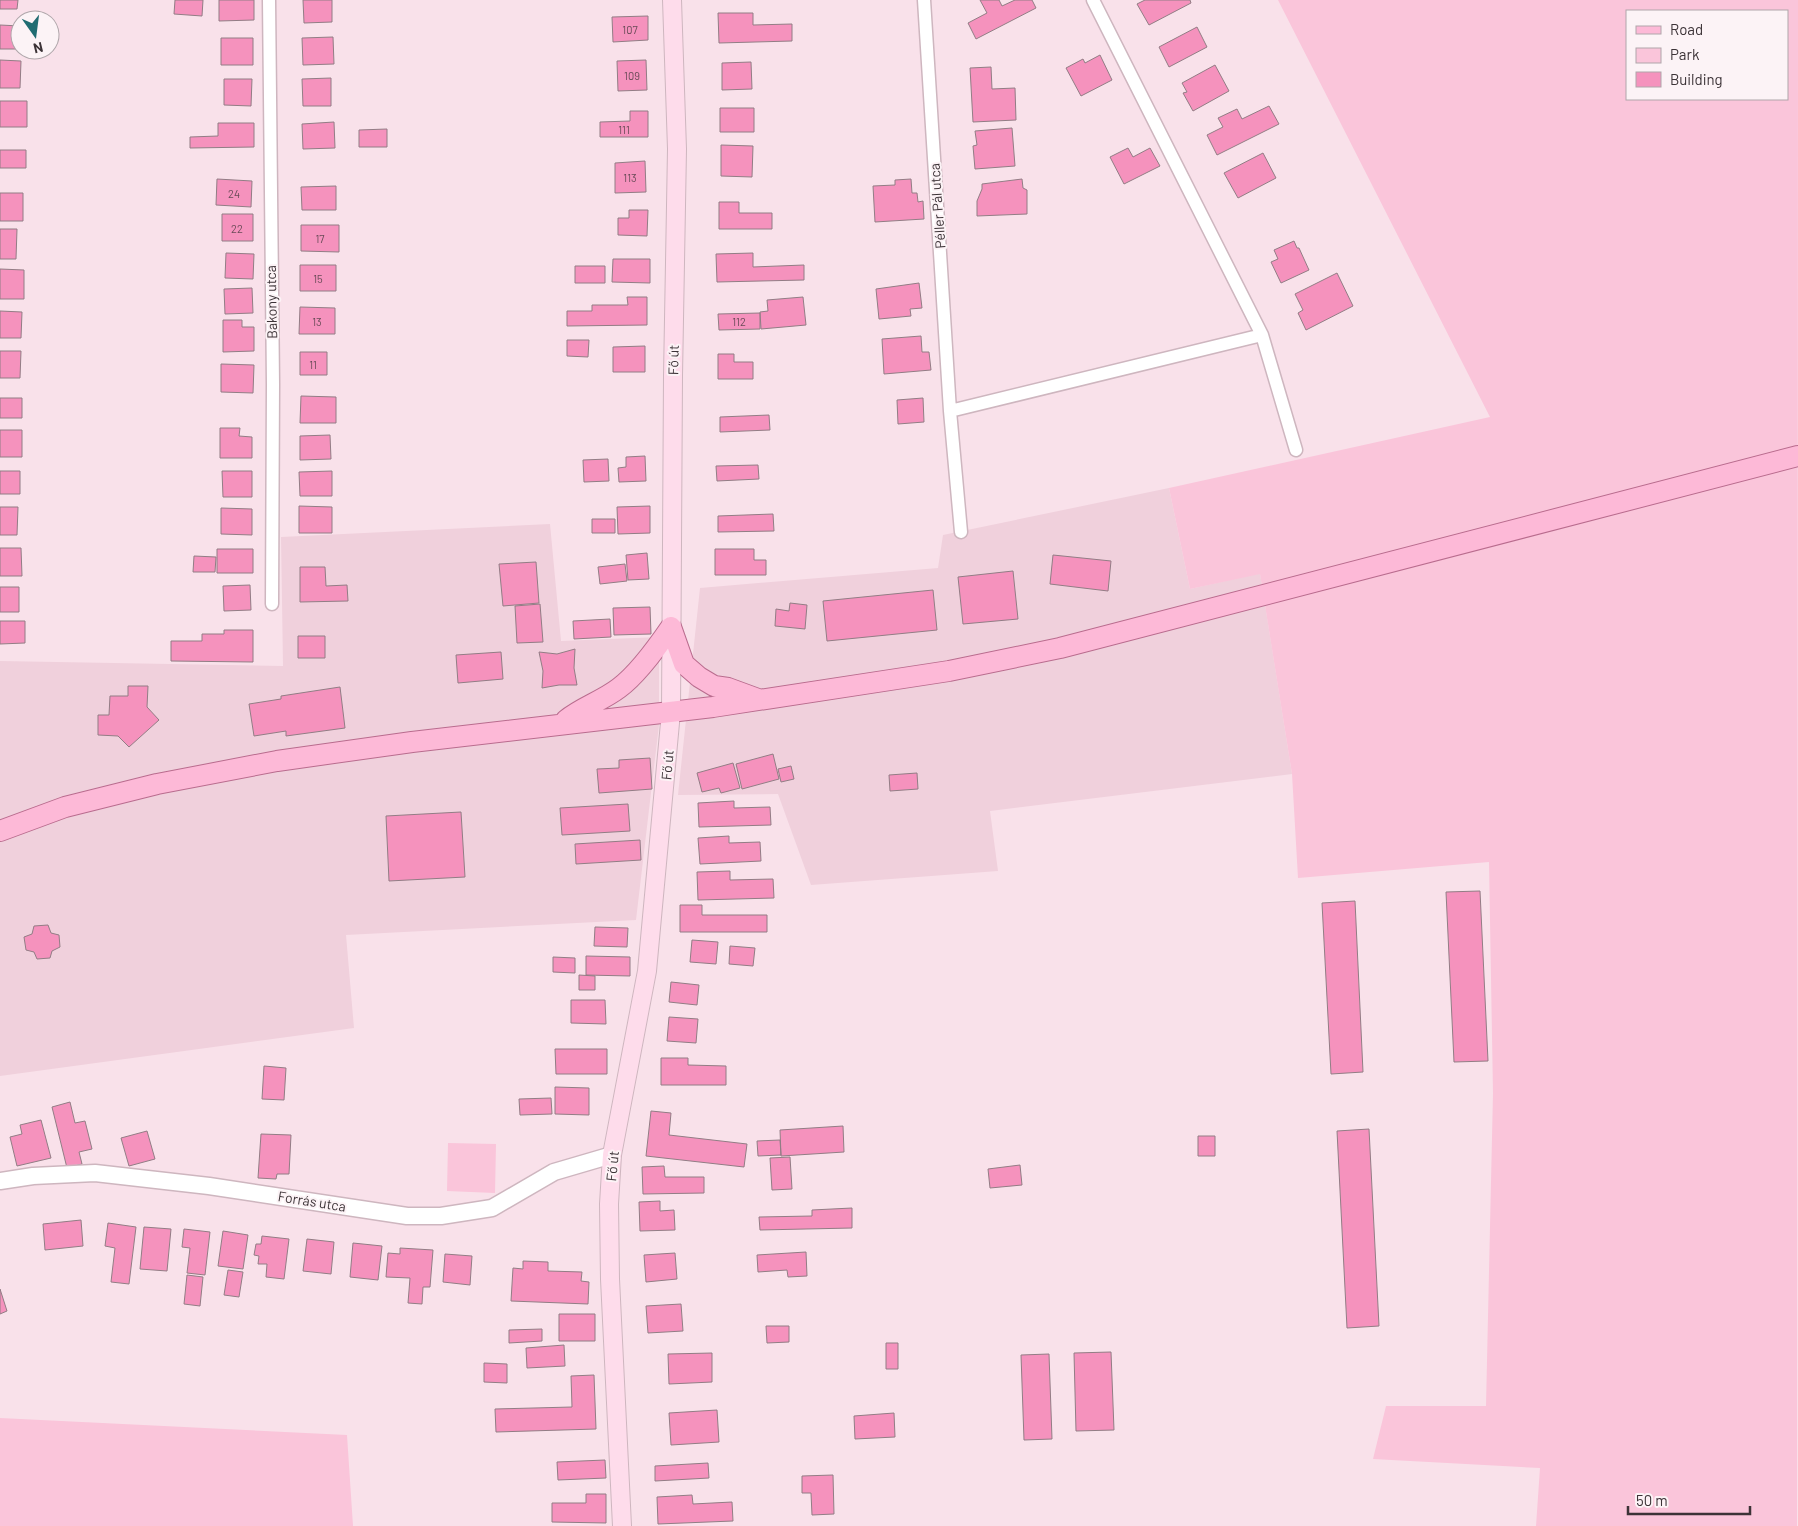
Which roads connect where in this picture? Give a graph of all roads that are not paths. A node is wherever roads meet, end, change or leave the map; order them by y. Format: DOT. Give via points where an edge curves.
graph roads {
  1 [pos="269,0"];
  2 [pos="672,0"];
  3 [pos="924,0"];
  4 [pos="1092,0"];
  5 [pos="1262,335"];
  6 [pos="950,412"];
  7 [pos="1296,450"];
  8 [pos="1798,456"];
  9 [pos="961,532"];
  10 [pos="272,604"];
  11 [pos="671,627"];
  12 [pos="759,700"];
  13 [pos="671,712"];
  14 [pos="562,723"];
  15 [pos="0,831"];
  16 [pos="612,1155"];
  17 [pos="0,1181"];
  18 [pos="622,1526"];
  1 -- 10 [label="street, Bakony utca"];
  2 -- 11 [label="main road, Fő út" via="677,167"];
  3 -- 6 [label="street, Péller Pál utca"];
  4 -- 5 [label="street"];
  5 -- 6 [label="street"];
  5 -- 7 [label="street"];
  6 -- 9 [label="street, Péller Pál utca"];
  8 -- 12 [label="main road" via="1060,648 949,671"];
  11 -- 12 [label="main road" via="684,664 699,677 714,686"];
  11 -- 13 [label="main road, Fő út"];
  11 -- 14 [label="main road" via="620,687"];
  12 -- 13 [label="main road"];
  13 -- 14 [label="main road"];
  13 -- 16 [label="main road, Fő út" via="647,971"];
  14 -- 15 [label="main road" via="315,756 157,784 65,807"];
  16 -- 17 [label="street, Forrás utca" via="554,1172 492,1208 441,1216 408,1216 209,1186 95,1173"];
  16 -- 18 [label="main road, Fő út" via="608,1204 610,1279"];
}
